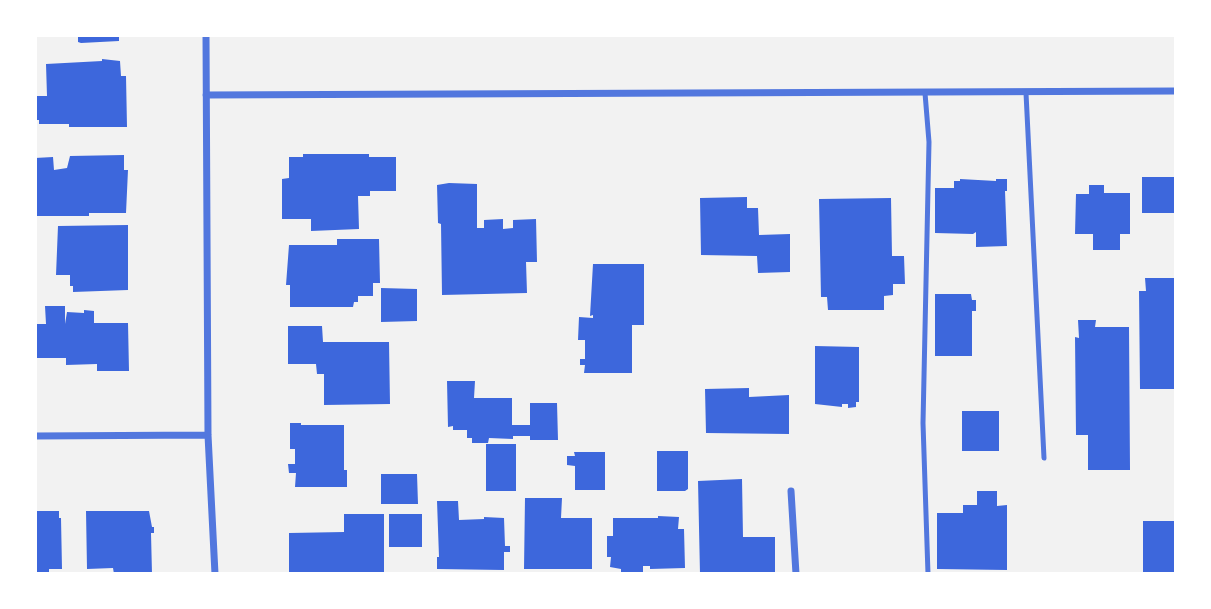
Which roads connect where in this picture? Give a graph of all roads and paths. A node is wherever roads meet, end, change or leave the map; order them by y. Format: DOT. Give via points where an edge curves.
graph roads {
  1 [pos="206,35"];
  2 [pos="1176,91"];
  3 [pos="925,93"];
  4 [pos="1026,93"];
  5 [pos="206,95"];
  6 [pos="208,435"];
  7 [pos="35,436"];
  8 [pos="1044,458"];
  9 [pos="791,491"];
  10 [pos="215,574"];
  11 [pos="796,574"];
  12 [pos="928,574"];
  1 -- 5 [label="street"];
  2 -- 4 [label="street"];
  3 -- 4 [label="street"];
  3 -- 5 [label="street"];
  3 -- 12 [label="lane" via="929,142 923,423"];
  4 -- 8 [label="lane"];
  5 -- 6 [label="street"];
  6 -- 7 [label="street"];
  6 -- 10 [label="street"];
  9 -- 11 [label="street"];
}
